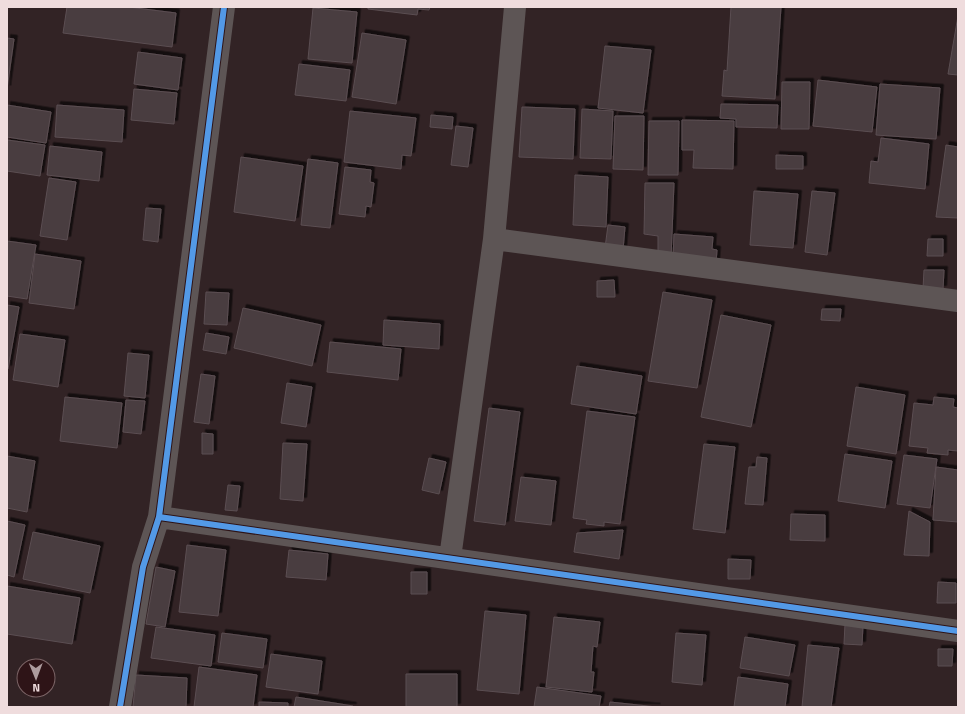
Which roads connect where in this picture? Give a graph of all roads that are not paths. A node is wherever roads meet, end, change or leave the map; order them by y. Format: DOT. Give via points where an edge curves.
graph roads {
  1 [pos="224,7"];
  2 [pos="515,7"];
  3 [pos="494,239"];
  4 [pos="958,301"];
  5 [pos="158,517"];
  6 [pos="450,558"];
  7 [pos="958,631"];
  8 [pos="120,707"];
  1 -- 5 [label="street"];
  2 -- 3 [label="street"];
  3 -- 4 [label="street"];
  3 -- 6 [label="street"];
  5 -- 6 [label="street"];
  5 -- 8 [label="street" via="143,567"];
  6 -- 7 [label="street"];
}
